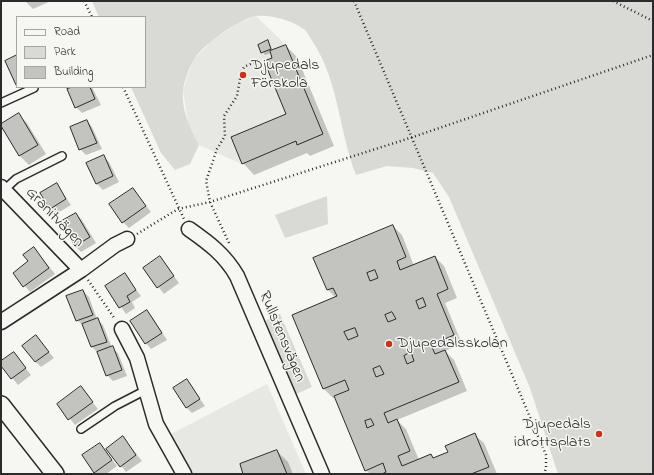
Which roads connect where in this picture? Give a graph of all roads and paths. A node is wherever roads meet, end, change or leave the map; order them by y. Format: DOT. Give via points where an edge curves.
graph roads {
  1 [pos="84,1"];
  2 [pos="354,1"];
  3 [pos="613,1"];
  4 [pos="92,16"];
  5 [pos="653,21"];
  6 [pos="653,55"];
  7 [pos="259,60"];
  8 [pos="34,88"];
  9 [pos="123,88"];
  10 [pos="1,103"];
  11 [pos="413,137"];
  12 [pos="62,156"];
  13 [pos="2,190"];
  14 [pos="210,202"];
  15 [pos="178,209"];
  16 [pos="189,229"];
  17 [pos="127,239"];
  18 [pos="81,270"];
  19 [pos="1,322"];
  20 [pos="122,329"];
  21 [pos="146,390"];
  22 [pos="1,405"];
  23 [pos="81,429"];
  24 [pos="55,474"];
  25 [pos="184,474"];
  26 [pos="322,474"];
  27 [pos="544,474"];
  1 -- 4 [label="path"];
  2 -- 11 [label="path"];
  3 -- 5 [label="path"];
  6 -- 11 [label="path"];
  7 -- 14 [label="path" via="244,67 237,96 224,116 225,136 217,149 206,181"];
  8 -- 10 [label="lane"];
  9 -- 15 [label="path"];
  11 -- 14 [label="path"];
  11 -- 27 [label="path" via="546,455"];
  12 -- 13 [label="lane" via="16,179"];
  13 -- 18 [label="street, Granitvägen"];
  14 -- 15 [label="path"];
  15 -- 16 [label="path"];
  15 -- 17 [label="path"];
  16 -- 26 [label="street, Rullstensvägen" via="211,244 229,262 237,276"];
  17 -- 18 [label="street, Granitvägen"];
  18 -- 19 [label="street, Granitvägen"];
  18 -- 20 [label="path"];
  20 -- 21 [label="street" via="137,358"];
  21 -- 23 [label="lane" via="115,406"];
  21 -- 25 [label="street" via="156,424"];
  22 -- 24 [label="street"];
}
